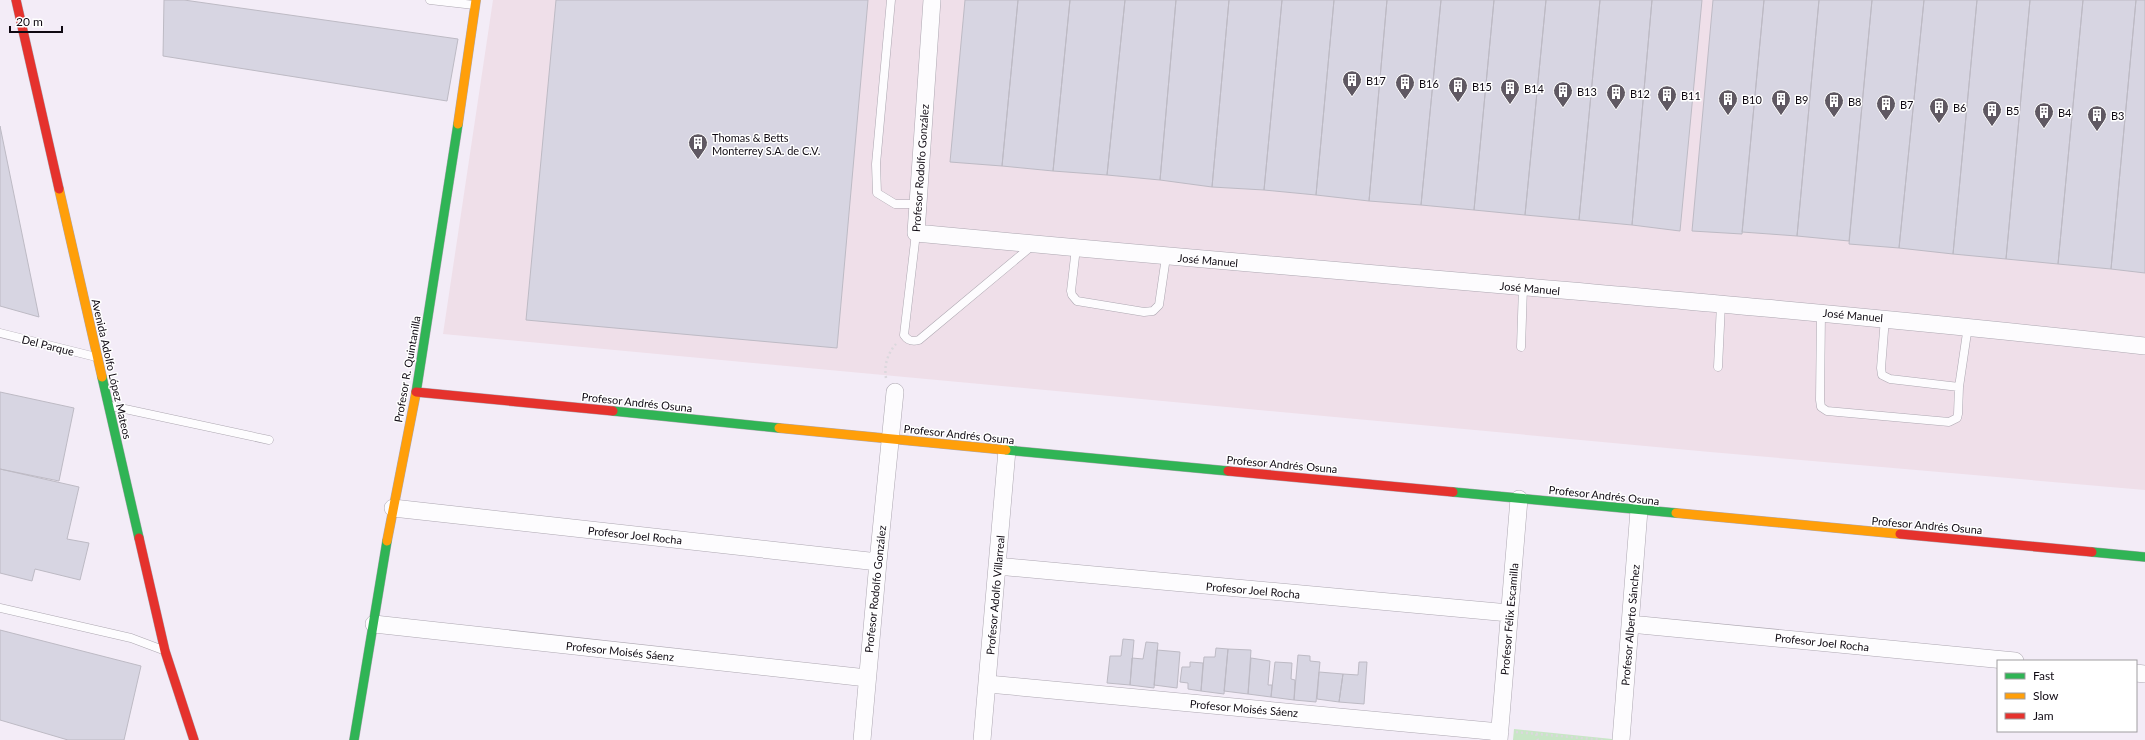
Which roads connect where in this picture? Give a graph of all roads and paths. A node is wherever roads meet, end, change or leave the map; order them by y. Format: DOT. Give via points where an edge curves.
graph roads {
  1 [pos="16,0"];
  2 [pos="430,0"];
  3 [pos="891,0"];
  4 [pos="932,0"];
  5 [pos="476,3"];
  6 [pos="918,204"];
  7 [pos="916,233"];
  8 [pos="1035,244"];
  9 [pos="1076,248"];
  10 [pos="1166,257"];
  11 [pos="1523,287"];
  12 [pos="1721,304"];
  13 [pos="1822,313"];
  14 [pos="1885,318"];
  15 [pos="1968,326"];
  16 [pos="0,333"];
  17 [pos="904,335"];
  18 [pos="2145,346"];
  19 [pos="1520,348"];
  20 [pos="97,358"];
  21 [pos="1718,367"];
  22 [pos="1959,387"];
  23 [pos="416,392"];
  24 [pos="895,392"];
  25 [pos="108,405"];
  26 [pos="891,439"];
  27 [pos="269,440"];
  28 [pos="1007,450"];
  29 [pos="1519,499"];
  30 [pos="393,508"];
  31 [pos="1639,510"];
  32 [pos="2145,557"];
  33 [pos="878,562"];
  34 [pos="997,566"];
  35 [pos="0,608"];
  36 [pos="1509,614"];
  37 [pos="374,624"];
  38 [pos="1630,624"];
  39 [pos="165,650"];
  40 [pos="2004,660"];
  41 [pos="867,678"];
  42 [pos="988,684"];
  43 [pos="1536,734"];
  44 [pos="1505,735"];
  45 [pos="194,740"];
  46 [pos="354,740"];
  47 [pos="862,740"];
  48 [pos="982,740"];
  49 [pos="1538,740"];
  50 [pos="1601,740"];
  51 [pos="1621,740"];
  1 -- 20 [label="street, Avenida Adolfo López Mateos"];
  2 -- 5 [label="lane"];
  3 -- 6 [label="lane" via="876,164 877,193 896,204"];
  4 -- 6 [label="street, Profesor Rodolfo González"];
  5 -- 23 [label="street, Profesor R. Quintanilla"];
  6 -- 7 [label="street, Profesor Rodolfo González"];
  7 -- 8 [label="street, José Manuel"];
  7 -- 17 [label="lane, Profesor Rodolfo González"];
  8 -- 9 [label="street, José Manuel"];
  8 -- 17 [label="lane" via="919,340 913,342"];
  9 -- 10 [label="street, José Manuel"];
  9 -- 10 [label="lane" via="1072,295 1077,301 1144,312 1153,311 1159,305"];
  10 -- 11 [label="street, José Manuel"];
  11 -- 12 [label="street, José Manuel"];
  11 -- 19 [label="lane"];
  12 -- 13 [label="street, José Manuel"];
  12 -- 21 [label="lane"];
  13 -- 14 [label="street, José Manuel"];
  13 -- 22 [label="lane" via="1820,400 1822,407 1827,411 1949,422 1957,418"];
  14 -- 15 [label="street, José Manuel"];
  14 -- 22 [label="lane" via="1880,368 1882,375 1890,379"];
  15 -- 18 [label="street, José Manuel"];
  15 -- 22 [label="lane"];
  16 -- 20 [label="lane, Del Parque"];
  17 -- 24 [label="path" via="892,348 886,363 886,379"];
  20 -- 25 [label="street, Avenida Adolfo López Mateos"];
  23 -- 26 [label="street, Profesor Andrés Osuna"];
  23 -- 30 [label="street, Profesor R. Quintanilla"];
  24 -- 26 [label="street, Profesor Rodolfo González"];
  25 -- 27 [label="lane"];
  25 -- 39 [label="street, Avenida Adolfo López Mateos"];
  26 -- 28 [label="street, Profesor Andrés Osuna"];
  26 -- 33 [label="street, Profesor Rodolfo González"];
  28 -- 29 [label="street, Profesor Andrés Osuna"];
  28 -- 34 [label="street, Profesor Adolfo Villarreal"];
  29 -- 31 [label="street, Profesor Andrés Osuna"];
  29 -- 36 [label="street, Profesor Félix Escamilla"];
  30 -- 33 [label="street, Profesor Joel Rocha"];
  30 -- 37 [label="street, Profesor R. Quintanilla"];
  31 -- 32 [label="street, Profesor Andrés Osuna"];
  31 -- 38 [label="street, Profesor Alberto Sánchez"];
  33 -- 41 [label="street, Profesor Rodolfo González"];
  34 -- 36 [label="street, Profesor Joel Rocha"];
  34 -- 42 [label="street, Profesor Adolfo Villarreal"];
  35 -- 39 [label="lane" via="131,638"];
  36 -- 44 [label="street, Profesor Félix Escamilla"];
  37 -- 41 [label="street, Profesor Moisés Sáenz"];
  37 -- 46 [label="street, Profesor R. Quintanilla"];
  38 -- 40 [label="street, Profesor Joel Rocha"];
  38 -- 51 [label="street, Profesor Alberto Sánchez"];
  39 -- 45 [label="street, Avenida Adolfo López Mateos"];
  41 -- 47 [label="street, Profesor Rodolfo González"];
  42 -- 44 [label="street, Profesor Moisés Sáenz"];
  42 -- 48 [label="street, Profesor Adolfo Villarreal"];
  43 -- 44 [label="path"];
  43 -- 49 [label="path"];
  43 -- 50 [label="path"];
}
